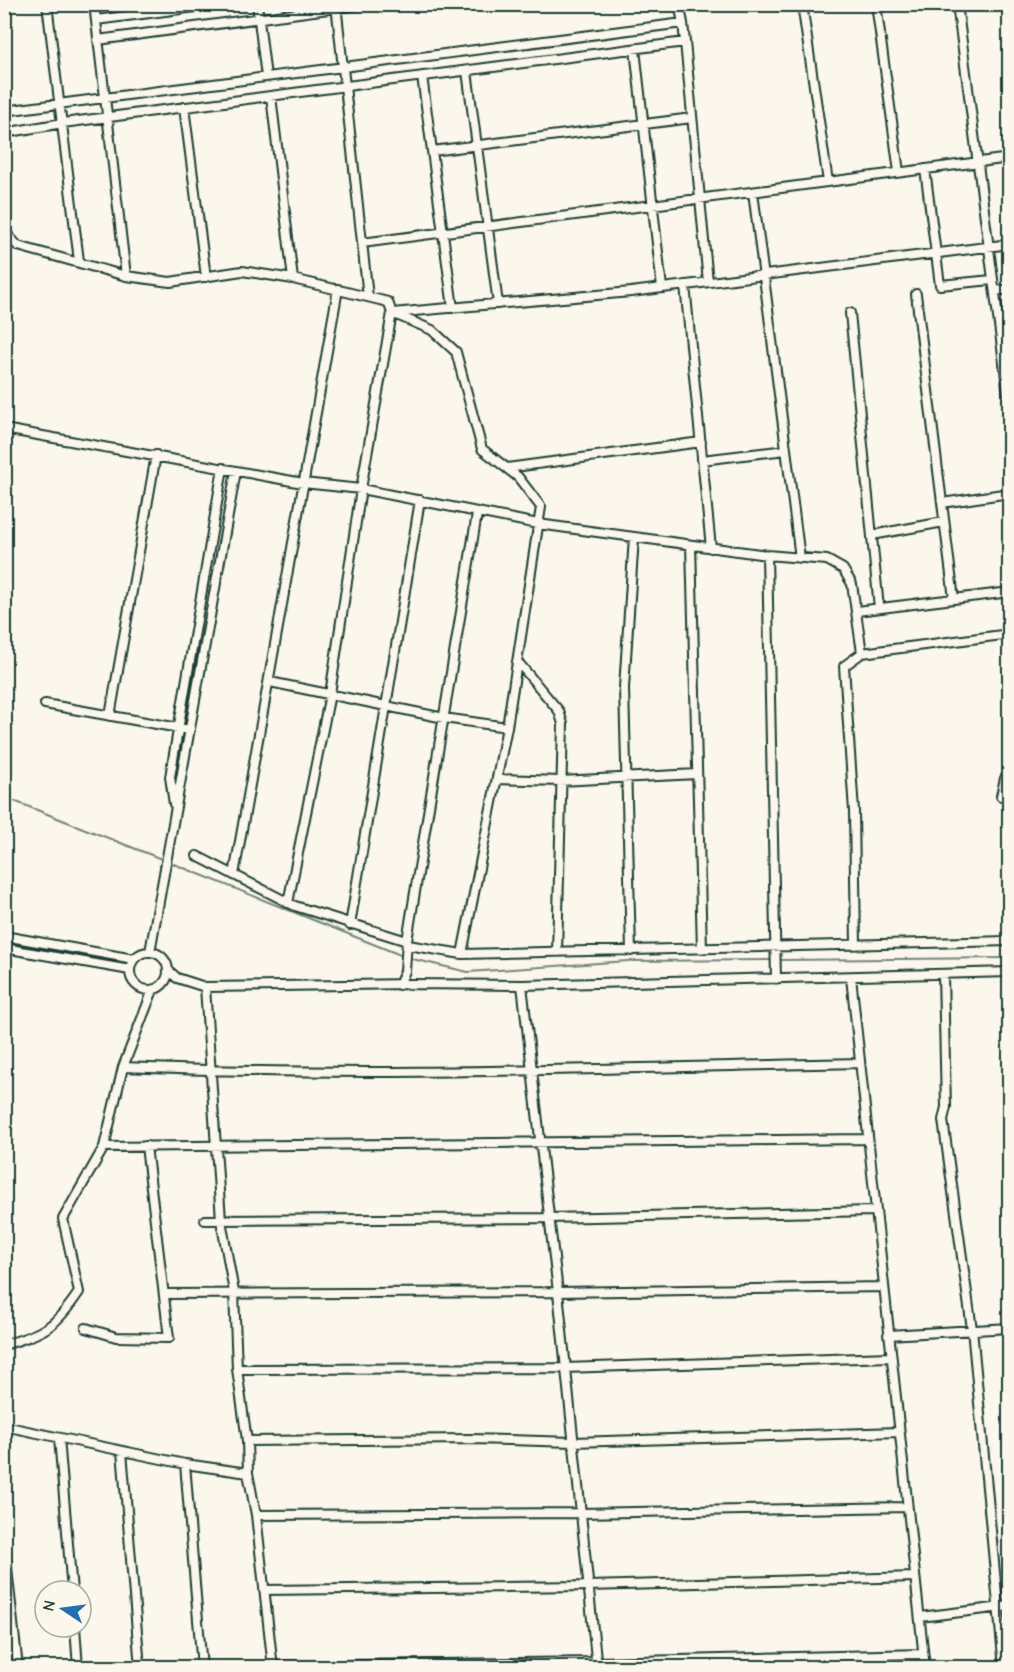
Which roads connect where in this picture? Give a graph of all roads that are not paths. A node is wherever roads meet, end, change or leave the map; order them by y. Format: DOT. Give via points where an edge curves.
graph roads {
  1 [pos="47,4"];
  2 [pos="94,4"];
  3 [pos="219,4"];
  4 [pos="257,4"];
  5 [pos="366,4"];
  6 [pos="679,4"];
  7 [pos="802,4"];
  8 [pos="876,4"];
  9 [pos="957,4"];
  10 [pos="337,6"];
  11 [pos="259,18"];
  12 [pos="96,20"];
  13 [pos="683,23"];
  14 [pos="98,40"];
  15 [pos="685,42"];
  16 [pos="635,49"];
  17 [pos="343,67"];
  18 [pos="467,71"];
  19 [pos="422,76"];
  20 [pos="266,77"];
  21 [pos="345,86"];
  22 [pos="271,96"];
  23 [pos="105,98"];
  24 [pos="60,104"];
  25 [pos="184,107"];
  26 [pos="4,111"];
  27 [pos="107,117"];
  28 [pos="692,118"];
  29 [pos="63,123"];
  30 [pos="644,124"];
  31 [pos="4,133"];
  32 [pos="477,146"];
  33 [pos="432,151"];
  34 [pos="1010,158"];
  35 [pos="977,162"];
  36 [pos="925,169"];
  37 [pos="899,172"];
  38 [pos="828,182"];
  39 [pos="753,192"];
  40 [pos="700,199"];
  41 [pos="653,205"];
  42 [pos="488,227"];
  43 [pos="4,231"];
  44 [pos="443,233"];
  45 [pos="362,243"];
  46 [pos="1010,244"];
  47 [pos="987,248"];
  48 [pos="936,254"];
  49 [pos="79,261"];
  50 [pos="764,275"];
  51 [pos="126,276"];
  52 [pos="206,277"];
  53 [pos="293,279"];
  54 [pos="992,280"];
  55 [pos="708,282"];
  56 [pos="685,285"];
  57 [pos="662,288"];
  58 [pos="338,289"];
  59 [pos="1010,289"];
  60 [pos="995,291"];
  61 [pos="916,294"];
  62 [pos="368,297"];
  63 [pos="498,304"];
  64 [pos="453,308"];
  65 [pos="850,313"];
  66 [pos="392,314"];
  67 [pos="1010,409"];
  68 [pos="4,429"];
  69 [pos="701,442"];
  70 [pos="786,450"];
  71 [pos="156,455"];
  72 [pos="702,460"];
  73 [pos="223,468"];
  74 [pos="507,468"];
  75 [pos="237,471"];
  76 [pos="303,483"];
  77 [pos="361,489"];
  78 [pos="1010,493"];
  79 [pos="420,500"];
  80 [pos="942,504"];
  81 [pos="477,514"];
  82 [pos="944,522"];
  83 [pos="538,524"];
  84 [pos="872,535"];
  85 [pos="634,537"];
  86 [pos="691,545"];
  87 [pos="711,548"];
  88 [pos="767,555"];
  89 [pos="800,558"];
  90 [pos="1010,592"];
  91 [pos="954,599"];
  92 [pos="879,608"];
  93 [pos="857,611"];
  94 [pos="1010,634"];
  95 [pos="862,653"];
  96 [pos="517,661"];
  97 [pos="270,682"];
  98 [pos="330,694"];
  99 [pos="45,704"];
  100 [pos="385,706"];
  101 [pos="110,716"];
  102 [pos="444,718"];
  103 [pos="507,727"];
  104 [pos="178,728"];
  105 [pos="190,730"];
  106 [pos="698,774"];
  107 [pos="1010,776"];
  108 [pos="497,779"];
  109 [pos="625,779"];
  110 [pos="560,781"];
  111 [pos="1001,796"];
  112 [pos="175,811"];
  113 [pos="197,856"];
  114 [pos="234,874"];
  115 [pos="288,903"];
  116 [pos="350,925"];
  117 [pos="4,936"];
  118 [pos="1010,941"];
  119 [pos="408,945"];
  120 [pos="856,945"];
  121 [pos="4,948"];
  122 [pos="776,948"];
  123 [pos="702,949"];
  124 [pos="631,951"];
  125 [pos="150,952"];
  126 [pos="557,952"];
  127 [pos="462,954"];
  128 [pos="134,959"];
  129 [pos="130,970"];
  130 [pos="168,970"];
  131 [pos="1010,972"];
  132 [pos="943,974"];
  133 [pos="851,977"];
  134 [pos="776,980"];
  135 [pos="399,985"];
  136 [pos="522,985"];
  137 [pos="205,987"];
  138 [pos="153,990"];
  139 [pos="859,1063"];
  140 [pos="123,1067"];
  141 [pos="532,1070"];
  142 [pos="211,1071"];
  143 [pos="867,1139"];
  144 [pos="540,1144"];
  145 [pos="214,1145"];
  146 [pos="146,1146"];
  147 [pos="104,1148"];
  148 [pos="875,1211"];
  149 [pos="548,1218"];
  150 [pos="205,1220"];
  151 [pos="221,1220"];
  152 [pos="883,1287"];
  153 [pos="234,1292"];
  154 [pos="558,1292"];
  155 [pos="164,1294"];
  156 [pos="86,1328"];
  157 [pos="1010,1328"];
  158 [pos="972,1329"];
  159 [pos="888,1335"];
  160 [pos="4,1345"];
  161 [pos="890,1357"];
  162 [pos="565,1368"];
  163 [pos="237,1369"];
  164 [pos="4,1426"];
  165 [pos="899,1432"];
  166 [pos="59,1438"];
  167 [pos="247,1441"];
  168 [pos="573,1442"];
  169 [pos="122,1451"];
  170 [pos="184,1464"];
  171 [pos="248,1473"];
  172 [pos="907,1507"];
  173 [pos="580,1513"];
  174 [pos="256,1515"];
  175 [pos="4,1541"];
  176 [pos="915,1577"];
  177 [pos="71,1579"];
  178 [pos="588,1586"];
  179 [pos="264,1590"];
  180 [pos="1010,1606"];
  181 [pos="997,1607"];
  182 [pos="920,1617"];
  183 [pos="76,1639"];
  184 [pos="923,1654"];
  185 [pos="597,1665"];
  186 [pos="273,1667"];
  187 [pos="18,1668"];
  188 [pos="78,1668"];
  189 [pos="140,1668"];
  190 [pos="202,1668"];
  191 [pos="925,1668"];
  192 [pos="1004,1668"];
  1 -- 24 [label="street"];
  2 -- 12 [label="street"];
  3 -- 12 [label="street"];
  4 -- 11 [label="street"];
  5 -- 10 [label="street"];
  6 -- 13 [label="street"];
  7 -- 38 [label="street"];
  8 -- 37 [label="street"];
  9 -- 35 [label="street"];
  10 -- 11 [label="street"];
  10 -- 17 [label="street"];
  11 -- 14 [label="street"];
  11 -- 20 [label="street"];
  12 -- 14 [label="street"];
  13 -- 15 [label="street"];
  13 -- 17 [label="street"];
  14 -- 23 [label="street"];
  15 -- 16 [label="street"];
  15 -- 28 [label="street"];
  16 -- 18 [label="street"];
  16 -- 30 [label="street"];
  17 -- 20 [label="street"];
  17 -- 21 [label="street"];
  18 -- 19 [label="street"];
  18 -- 32 [label="street"];
  19 -- 21 [label="street"];
  19 -- 33 [label="street"];
  20 -- 23 [label="street"];
  21 -- 22 [label="street"];
  21 -- 45 [label="street"];
  22 -- 25 [label="street"];
  22 -- 53 [label="street"];
  23 -- 24 [label="street"];
  23 -- 27 [label="street"];
  24 -- 26 [label="street"];
  24 -- 29 [label="street"];
  25 -- 27 [label="street"];
  25 -- 52 [label="street"];
  27 -- 29 [label="street"];
  27 -- 51 [label="street"];
  28 -- 30 [label="street"];
  28 -- 40 [label="street"];
  29 -- 31 [label="street"];
  29 -- 49 [label="street"];
  30 -- 32 [label="street"];
  30 -- 41 [label="street"];
  32 -- 33 [label="street"];
  32 -- 42 [label="street"];
  33 -- 44 [label="street"];
  34 -- 35 [label="street"];
  35 -- 36 [label="street"];
  35 -- 47 [label="street"];
  36 -- 37 [label="street"];
  36 -- 48 [label="street"];
  37 -- 38 [label="street"];
  38 -- 39 [label="street"];
  39 -- 40 [label="street"];
  39 -- 50 [label="street"];
  40 -- 41 [label="street"];
  40 -- 55 [label="street"];
  41 -- 42 [label="street"];
  41 -- 57 [label="street"];
  42 -- 44 [label="street"];
  42 -- 63 [label="street"];
  43 -- 49 [label="street" via="18,246"];
  44 -- 45 [label="street"];
  44 -- 64 [label="street"];
  45 -- 62 [label="street"];
  46 -- 47 [label="street"];
  47 -- 48 [label="street"];
  47 -- 54 [label="street"];
  48 -- 50 [label="street"];
  48 -- 54 [label="street" via="940,285"];
  49 -- 51 [label="street"];
  50 -- 55 [label="street"];
  50 -- 70 [label="street"];
  51 -- 52 [label="street" via="170,282"];
  52 -- 53 [label="street" via="242,271"];
  53 -- 58 [label="street"];
  54 -- 60 [label="street"];
  55 -- 56 [label="street"];
  56 -- 57 [label="street"];
  56 -- 69 [label="street"];
  57 -- 63 [label="street"];
  58 -- 62 [label="street"];
  58 -- 76 [label="street"];
  59 -- 60 [label="street"];
  60 -- 67 [label="street"];
  61 -- 80 [label="street"];
  62 -- 66 [label="street" via="388,302"];
  63 -- 64 [label="street"];
  64 -- 66 [label="street"];
  65 -- 84 [label="street"];
  66 -- 74 [label="street" via="432,330 456,352 482,449"];
  66 -- 77 [label="street"];
  68 -- 71 [label="street"];
  69 -- 72 [label="street"];
  69 -- 74 [label="street"];
  70 -- 72 [label="street"];
  70 -- 89 [label="street"];
  71 -- 73 [label="street"];
  71 -- 101 [label="street"];
  72 -- 87 [label="street"];
  73 -- 75 [label="street"];
  73 -- 104 [label="street"];
  74 -- 83 [label="street" via="541,507"];
  75 -- 76 [label="street"];
  75 -- 105 [label="street"];
  76 -- 77 [label="street"];
  76 -- 97 [label="street"];
  77 -- 79 [label="street"];
  77 -- 98 [label="street"];
  78 -- 80 [label="street"];
  79 -- 81 [label="street"];
  79 -- 100 [label="street"];
  80 -- 82 [label="street"];
  81 -- 83 [label="street"];
  81 -- 102 [label="street"];
  82 -- 84 [label="street"];
  82 -- 91 [label="street"];
  83 -- 85 [label="street"];
  83 -- 96 [label="street"];
  84 -- 92 [label="street"];
  85 -- 86 [label="street"];
  85 -- 109 [label="street" via="624,688"];
  86 -- 87 [label="street"];
  86 -- 106 [label="street"];
  87 -- 88 [label="street"];
  88 -- 89 [label="street"];
  88 -- 122 [label="street"];
  89 -- 93 [label="street" via="827,560 843,569 852,584"];
  90 -- 91 [label="street"];
  91 -- 92 [label="street"];
  92 -- 93 [label="street"];
  93 -- 95 [label="street"];
  94 -- 95 [label="street"];
  95 -- 120 [label="street" via="844,666 854,811"];
  96 -- 103 [label="street"];
  96 -- 110 [label="street" via="559,711"];
  97 -- 98 [label="street"];
  97 -- 114 [label="street"];
  98 -- 100 [label="street"];
  98 -- 115 [label="street"];
  99 -- 101 [label="street"];
  100 -- 102 [label="street"];
  100 -- 116 [label="street"];
  101 -- 104 [label="street"];
  102 -- 103 [label="street"];
  102 -- 119 [label="street"];
  103 -- 108 [label="street"];
  104 -- 105 [label="street"];
  104 -- 112 [label="street" via="170,777"];
  105 -- 112 [label="street"];
  106 -- 109 [label="street"];
  106 -- 123 [label="street"];
  107 -- 111 [label="street" via="1005,778"];
  108 -- 110 [label="street"];
  108 -- 127 [label="street"];
  109 -- 110 [label="street"];
  109 -- 124 [label="street"];
  110 -- 126 [label="street"];
  112 -- 125 [label="street"];
  113 -- 114 [label="street"];
  114 -- 115 [label="street"];
  115 -- 116 [label="street"];
  116 -- 119 [label="street"];
  117 -- 128 [label="street"];
  118 -- 120 [label="street"];
  119 -- 127 [label="street"];
  119 -- 135 [label="street"];
  120 -- 122 [label="street"];
  121 -- 129 [label="street"];
  122 -- 123 [label="street"];
  122 -- 134 [label="street"];
  123 -- 124 [label="street"];
  124 -- 126 [label="street"];
  125 -- 128 [label="street"];
  125 -- 130 [label="street" via="160,956"];
  126 -- 127 [label="street"];
  128 -- 129 [label="street"];
  129 -- 138 [label="street" via="138,987"];
  130 -- 137 [label="street" via="177,978"];
  130 -- 138 [label="street" via="163,983"];
  131 -- 132 [label="street"];
  132 -- 133 [label="street"];
  132 -- 158 [label="street" via="943,1120"];
  133 -- 134 [label="street"];
  133 -- 139 [label="street"];
  134 -- 136 [label="street"];
  135 -- 136 [label="street"];
  135 -- 137 [label="street"];
  136 -- 141 [label="street"];
  137 -- 142 [label="street"];
  138 -- 140 [label="street"];
  139 -- 141 [label="street"];
  139 -- 143 [label="street"];
  140 -- 142 [label="street"];
  140 -- 147 [label="street"];
  141 -- 142 [label="street"];
  141 -- 144 [label="street"];
  142 -- 145 [label="street"];
  143 -- 144 [label="street"];
  143 -- 148 [label="street"];
  144 -- 145 [label="street"];
  144 -- 149 [label="street"];
  145 -- 146 [label="street"];
  145 -- 151 [label="street"];
  146 -- 147 [label="street"];
  146 -- 155 [label="street"];
  147 -- 160 [label="street" via="63,1219 79,1292 63,1316 42,1333"];
  148 -- 149 [label="street"];
  148 -- 152 [label="street"];
  149 -- 151 [label="street"];
  149 -- 154 [label="street"];
  150 -- 151 [label="street"];
  151 -- 153 [label="street"];
  152 -- 154 [label="street"];
  152 -- 159 [label="street"];
  153 -- 154 [label="street"];
  153 -- 155 [label="street"];
  153 -- 163 [label="street"];
  154 -- 162 [label="street"];
  155 -- 156 [label="street" via="169,1338 116,1337"];
  157 -- 158 [label="street"];
  158 -- 159 [label="street"];
  158 -- 181 [label="street"];
  159 -- 161 [label="street"];
  161 -- 162 [label="street"];
  161 -- 165 [label="street"];
  162 -- 163 [label="street"];
  162 -- 168 [label="street"];
  163 -- 167 [label="street"];
  164 -- 166 [label="street"];
  165 -- 168 [label="street"];
  165 -- 172 [label="street"];
  166 -- 169 [label="street"];
  166 -- 177 [label="street"];
  167 -- 168 [label="street"];
  167 -- 171 [label="street"];
  168 -- 173 [label="street"];
  169 -- 170 [label="street"];
  169 -- 189 [label="street"];
  170 -- 171 [label="street"];
  170 -- 190 [label="street"];
  171 -- 174 [label="street"];
  172 -- 173 [label="street"];
  172 -- 176 [label="street"];
  173 -- 174 [label="street"];
  173 -- 178 [label="street"];
  174 -- 179 [label="street"];
  175 -- 187 [label="street"];
  176 -- 178 [label="street"];
  176 -- 182 [label="street"];
  178 -- 179 [label="street"];
  178 -- 185 [label="street"];
  179 -- 186 [label="street"];
  180 -- 181 [label="street"];
  181 -- 182 [label="street"];
  181 -- 192 [label="street"];
  182 -- 184 [label="street"];
  183 -- 188 [label="street"];
  184 -- 185 [label="street"];
  184 -- 191 [label="street"];
  185 -- 186 [label="street"];
}
